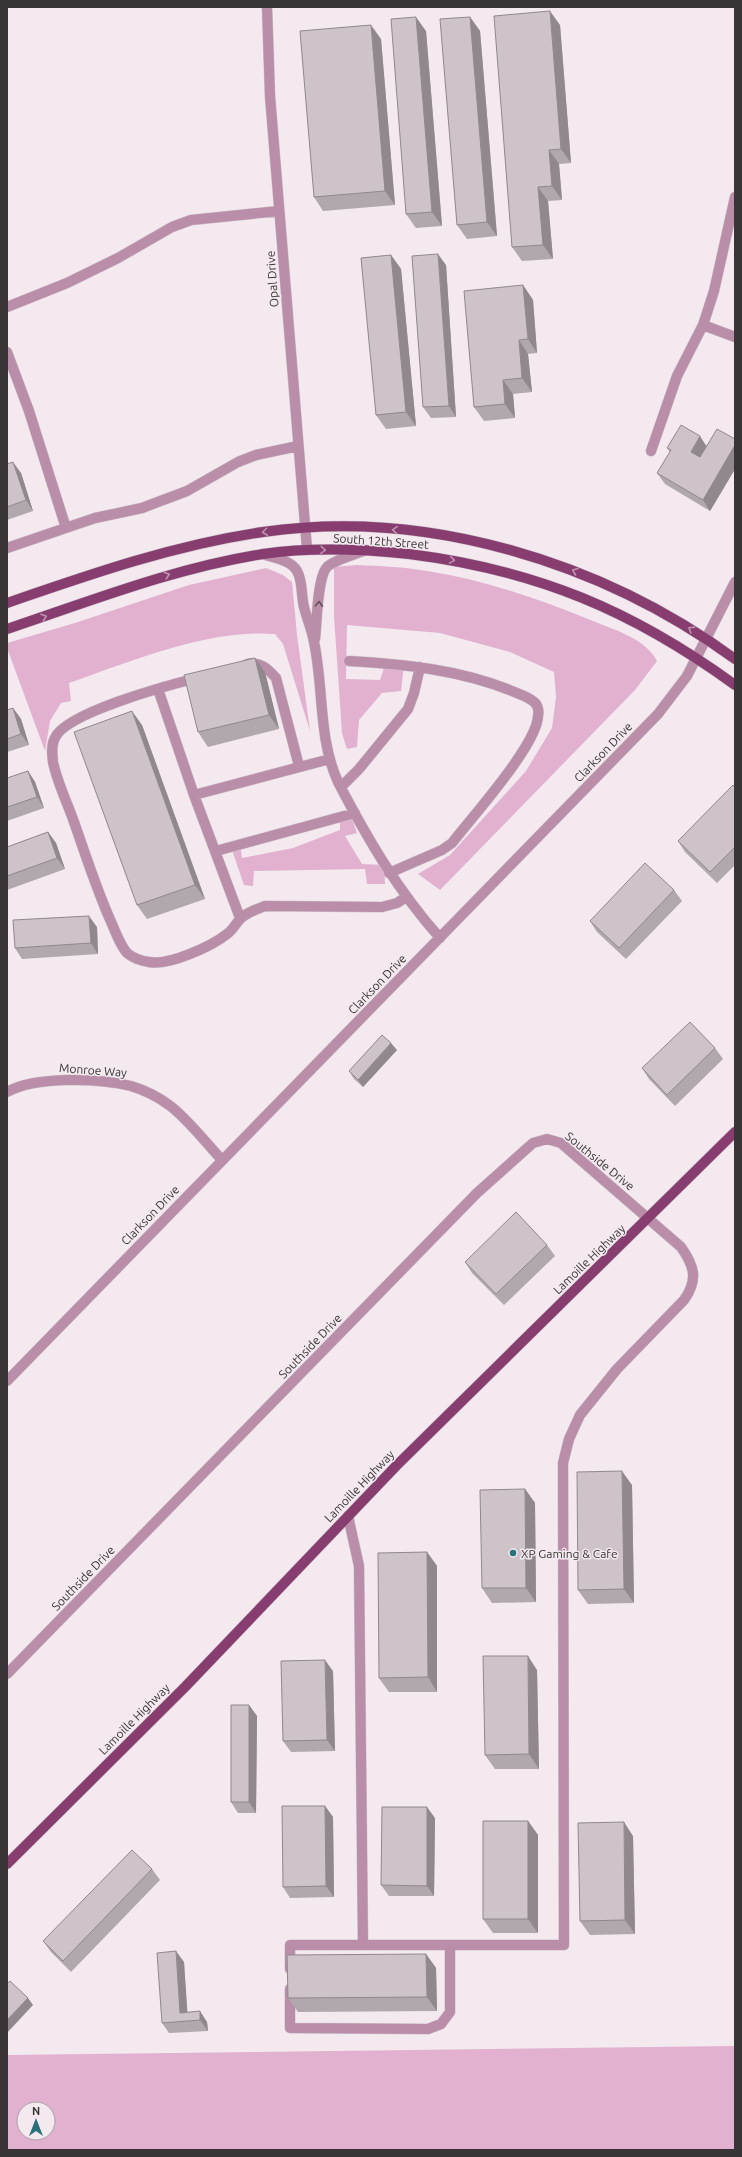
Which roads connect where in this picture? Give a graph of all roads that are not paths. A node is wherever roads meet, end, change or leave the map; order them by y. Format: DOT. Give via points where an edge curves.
graph roads {
  1 [pos="267,7"];
  2 [pos="735,197"];
  3 [pos="279,211"];
  4 [pos="7,307"];
  5 [pos="703,325"];
  6 [pos="735,337"];
  7 [pos="7,352"];
  8 [pos="298,446"];
  9 [pos="651,451"];
  10 [pos="305,527"];
  11 [pos="66,528"];
  12 [pos="7,548"];
  13 [pos="308,550"];
  14 [pos="366,550"];
  15 [pos="262,554"];
  16 [pos="735,582"];
  17 [pos="7,603"];
  18 [pos="7,629"];
  19 [pos="706,639"];
  20 [pos="314,643"];
  21 [pos="697,658"];
  22 [pos="735,659"];
  23 [pos="349,661"];
  24 [pos="239,666"];
  25 [pos="420,667"];
  26 [pos="211,674"];
  27 [pos="735,685"];
  28 [pos="158,689"];
  29 [pos="330,759"];
  30 [pos="299,766"];
  31 [pos="340,787"];
  32 [pos="194,795"];
  33 [pos="355,813"];
  34 [pos="216,851"];
  35 [pos="389,873"];
  36 [pos="406,897"];
  37 [pos="240,918"];
  38 [pos="440,938"];
  39 [pos="7,1092"];
  40 [pos="735,1132"];
  41 [pos="222,1160"];
  42 [pos="649,1218"];
  43 [pos="7,1381"];
  44 [pos="348,1516"];
  45 [pos="7,1674"];
  46 [pos="7,1864"];
  47 [pos="363,1945"];
  48 [pos="450,1945"];
  1 -- 3 [label="street, Opal Drive" via="270,96"];
  2 -- 5 [label="street" via="714,291"];
  3 -- 4 [label="street" via="191,220 172,226 118,258 67,283"];
  3 -- 8 [label="street, Opal Drive"];
  5 -- 6 [label="street"];
  5 -- 9 [label="street" via="677,376"];
  7 -- 11 [label="street" via="29,411"];
  8 -- 10 [label="street, Opal Drive"];
  8 -- 11 [label="street" via="256,455 238,462 187,491 142,508 96,518"];
  10 -- 13 [label="street, Opal Drive"];
  10 -- 17 [label="main road, South 12th Street, one-way" via="220,539 148,556"];
  19 -- 10 [label="main road, South 12th Street, one-way" via="651,606 607,584 558,564 511,550 447,536 402,530"];
  11 -- 12 [label="street"];
  13 -- 14 [label="main road, South 12th Street, one-way"];
  13 -- 15 [label="main road, South 12th Street"];
  20 -- 14 [label="street, one-way" via="320,583 324,571 330,565"];
  14 -- 21 [label="main road, South 12th Street, one-way" via="476,564 521,575 620,614"];
  18 -- 15 [label="main road, South 12th Street, one-way" via="171,574"];
  15 -- 20 [label="street" via="284,560 297,570 303,606"];
  16 -- 19 [label="street, Clarkson Drive"];
  19 -- 21 [label="street, Clarkson Drive"];
  19 -- 22 [label="main road, South 12th Street"];
  20 -- 29 [label="street" via="322,716"];
  21 -- 27 [label="main road, South 12th Street"];
  21 -- 38 [label="street, Clarkson Drive" via="687,676 658,714"];
  23 -- 25 [label="street" via="399,663"];
  24 -- 30 [label="street" via="253,663 267,667 276,678"];
  25 -- 31 [label="street" via="408,709 359,769"];
  25 -- 35 [label="street" via="500,686 521,694 534,702 538,708 538,717 527,745 452,843 442,850"];
  26 -- 28 [label="street"];
  28 -- 32 [label="street"];
  28 -- 37 [label="street" via="89,713 63,727 55,737 52,748 57,775 102,902 119,942 127,953 150,963 161,963 209,946 229,933"];
  29 -- 30 [label="street"];
  29 -- 31 [label="street"];
  30 -- 32 [label="street"];
  31 -- 33 [label="street"];
  32 -- 34 [label="street"];
  33 -- 34 [label="street"];
  33 -- 35 [label="street"];
  34 -- 37 [label="street"];
  35 -- 36 [label="street"];
  36 -- 37 [label="street" via="397,903 382,907 265,906"];
  36 -- 38 [label="street"];
  38 -- 41 [label="street, Clarkson Drive"];
  39 -- 41 [label="street, Monroe Way" via="47,1080 130,1086 148,1092 170,1105"];
  40 -- 42 [label="main road, Lamoille Highway"];
  41 -- 43 [label="street, Clarkson Drive"];
  42 -- 44 [label="main road, Lamoille Highway"];
  42 -- 45 [label="street, Southside Drive" via="561,1144 547,1139 533,1143 477,1193"];
  42 -- 48 [label="street, Southside Drive" via="681,1247 690,1260 694,1273 693,1288 617,1369 580,1416 569,1439 563,1463 564,1945"];
  44 -- 46 [label="main road, Lamoille Highway" via="185,1687"];
  44 -- 47 [label="street" via="359,1566"];
  47 -- 48 [label="street"];
  47 -- 48 [label="street" via="290,1945 290,2028 428,2029 441,2024 450,2012"];
}
